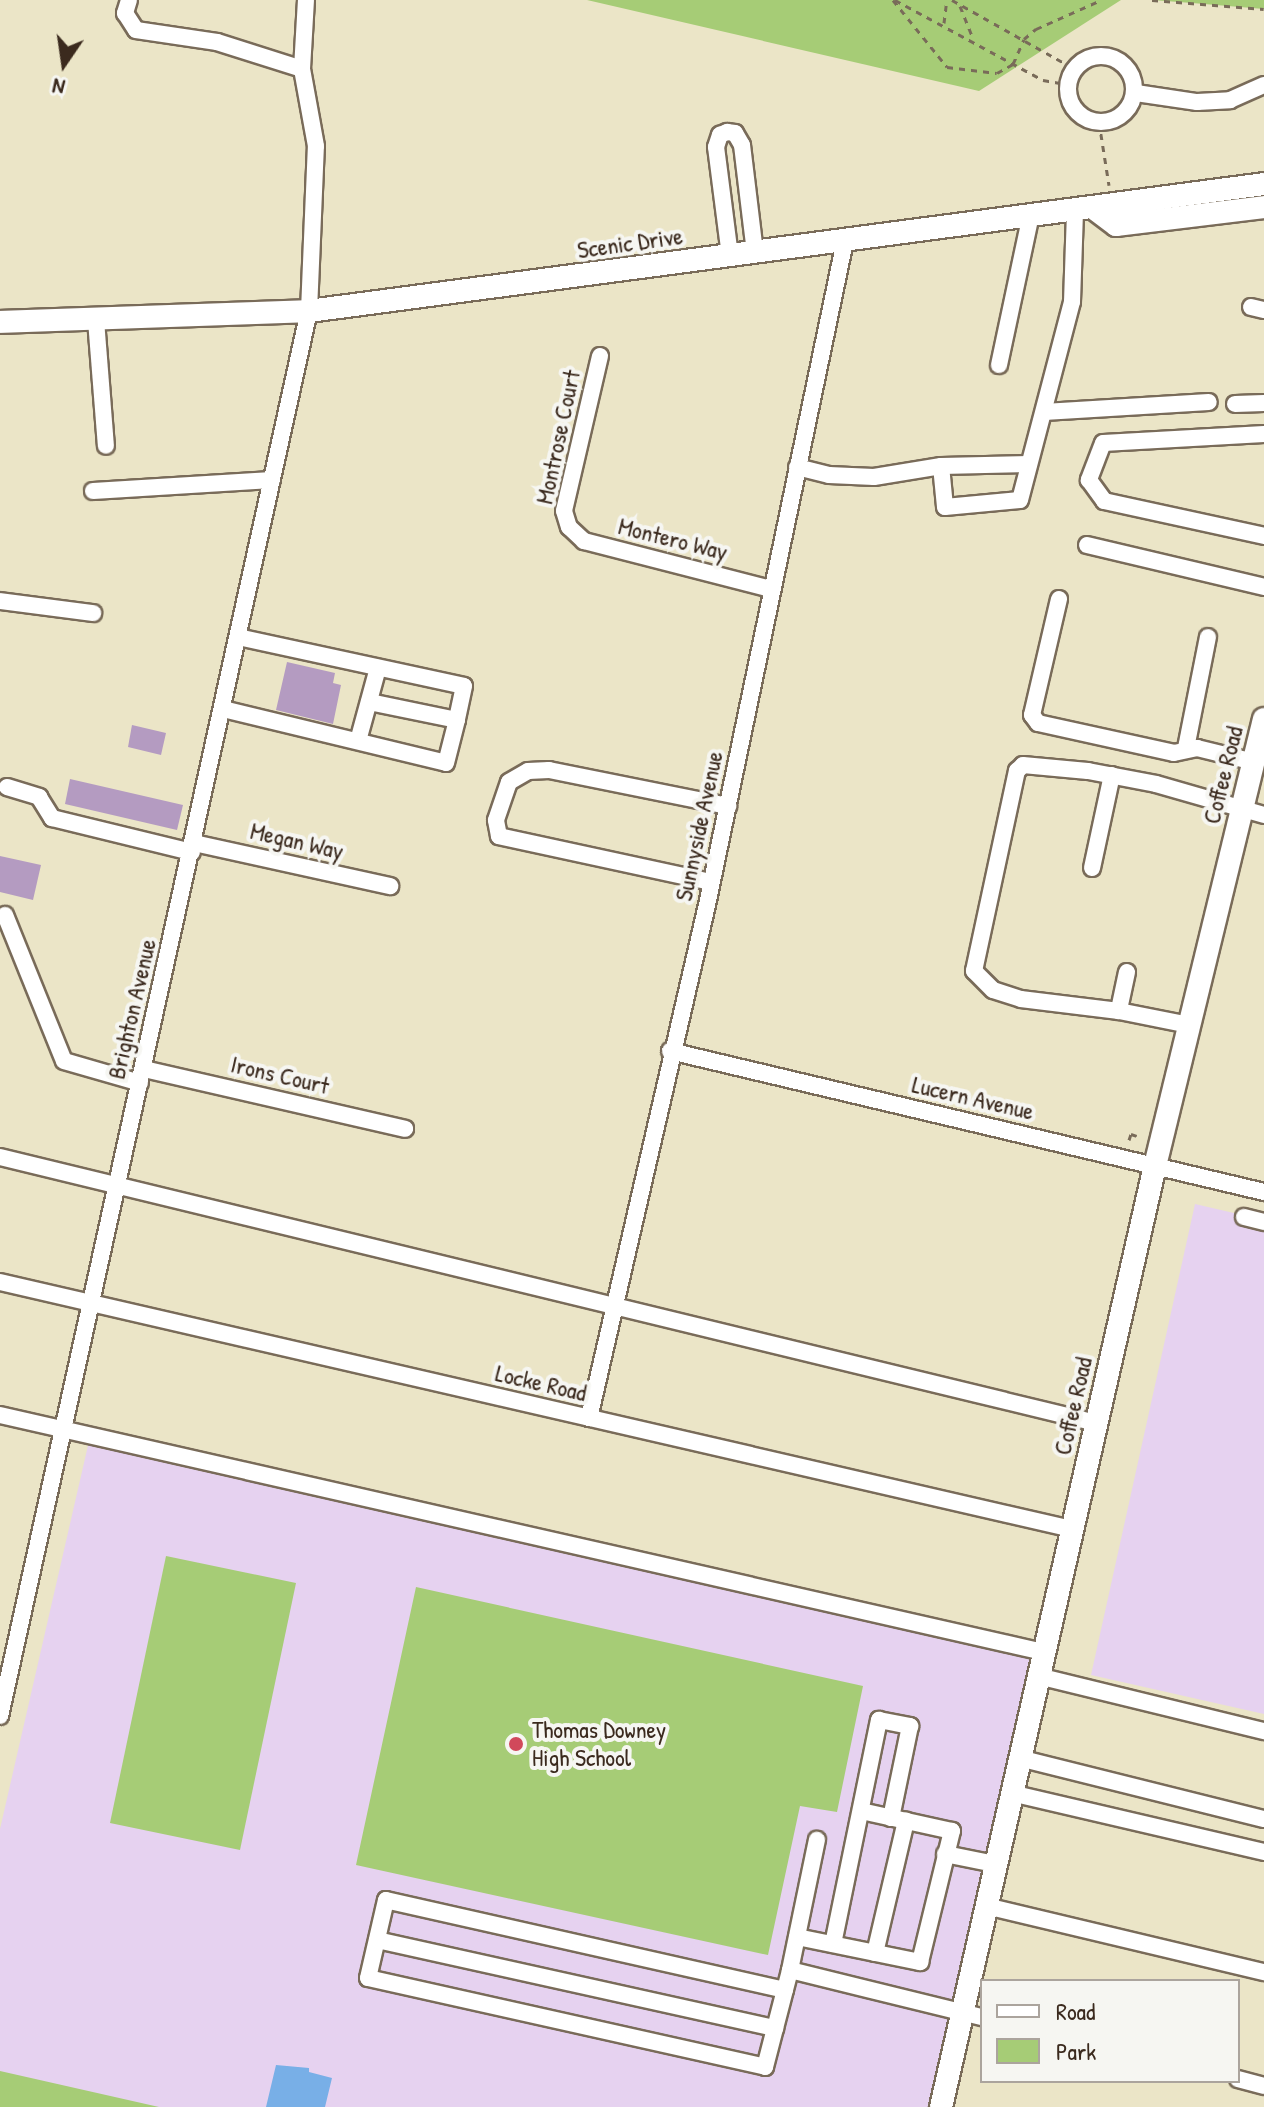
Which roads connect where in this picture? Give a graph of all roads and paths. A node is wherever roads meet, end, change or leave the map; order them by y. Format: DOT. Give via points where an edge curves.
graph roads {
  1 [pos="129,0"];
  2 [pos="306,0"];
  3 [pos="893,0"];
  4 [pos="950,0"];
  5 [pos="1101,0"];
  6 [pos="1152,0"];
  7 [pos="960,5"];
  8 [pos="1264,9"];
  9 [pos="944,23"];
  10 [pos="973,39"];
  11 [pos="1024,39"];
  12 [pos="1013,64"];
  13 [pos="1073,68"];
  14 [pos="302,69"];
  15 [pos="1066,84"];
  16 [pos="1264,85"];
  17 [pos="1136,93"];
  18 [pos="1099,122"];
  19 [pos="1264,184"];
  20 [pos="1093,207"];
  21 [pos="1264,207"];
  22 [pos="1031,215"];
  23 [pos="845,241"];
  24 [pos="755,252"];
  25 [pos="730,256"];
  26 [pos="309,311"];
  27 [pos="96,320"];
  28 [pos="0,322"];
  29 [pos="600,356"];
  30 [pos="999,365"];
  31 [pos="1209,402"];
  32 [pos="1264,403"];
  33 [pos="1235,404"];
  34 [pos="1044,412"];
  35 [pos="1264,434"];
  36 [pos="106,446"];
  37 [pos="1029,464"];
  38 [pos="941,466"];
  39 [pos="797,467"];
  40 [pos="272,480"];
  41 [pos="93,491"];
  42 [pos="569,527"];
  43 [pos="1264,536"];
  44 [pos="1087,545"];
  45 [pos="1264,587"];
  46 [pos="771,589"];
  47 [pos="1059,599"];
  48 [pos="0,601"];
  49 [pos="93,613"];
  50 [pos="238,637"];
  51 [pos="1208,637"];
  52 [pos="378,668"];
  53 [pos="369,702"];
  54 [pos="223,709"];
  55 [pos="1264,719"];
  56 [pos="457,720"];
  57 [pos="358,741"];
  58 [pos="1186,748"];
  59 [pos="1254,762"];
  60 [pos="1112,775"];
  61 [pos="7,787"];
  62 [pos="728,806"];
  63 [pos="1242,808"];
  64 [pos="1264,815"];
  65 [pos="193,848"];
  66 [pos="1092,868"];
  67 [pos="711,882"];
  68 [pos="390,886"];
  69 [pos="5,915"];
  70 [pos="1127,972"];
  71 [pos="1119,1011"];
  72 [pos="1189,1025"];
  73 [pos="670,1051"];
  74 [pos="142,1076"];
  75 [pos="405,1129"];
  76 [pos="1137,1136"];
  77 [pos="1129,1140"];
  78 [pos="0,1157"];
  79 [pos="1155,1166"];
  80 [pos="118,1184"];
  81 [pos="1264,1192"];
  82 [pos="1244,1217"];
  83 [pos="1264,1222"];
  84 [pos="0,1282"];
  85 [pos="91,1303"];
  86 [pos="613,1307"];
  87 [pos="0,1415"];
  88 [pos="589,1418"];
  89 [pos="1096,1423"];
  90 [pos="63,1428"];
  91 [pos="1072,1529"];
  92 [pos="1043,1652"];
  93 [pos="1038,1676"];
  94 [pos="0,1716"];
  95 [pos="1264,1731"];
  96 [pos="1019,1758"];
  97 [pos="1011,1793"];
  98 [pos="861,1811"];
  99 [pos="1264,1819"];
  100 [pos="899,1820"];
  101 [pos="817,1840"];
  102 [pos="1264,1852"];
  103 [pos="945,1854"];
  104 [pos="995,1864"];
  105 [pos="986,1906"];
  106 [pos="797,1937"];
  107 [pos="377,1940"];
  108 [pos="833,1944"];
  109 [pos="875,1953"];
  110 [pos="790,1970"];
  111 [pos="1264,1972"];
  112 [pos="785,1990"];
  113 [pos="972,2015"];
  114 [pos="775,2028"];
  115 [pos="1240,2080"];
  116 [pos="1264,2086"];
  117 [pos="941,2107"];
  1 -- 14 [label="street" via="125,13 136,30 217,42"];
  2 -- 14 [label="street, Brighton Avenue"];
  3 -- 9 [label="path"];
  3 -- 12 [label="path" via="947,67 997,73"];
  4 -- 7 [label="path"];
  4 -- 9 [label="path"];
  5 -- 11 [label="path"];
  6 -- 8 [label="path"];
  7 -- 10 [label="path"];
  7 -- 11 [label="path"];
  9 -- 10 [label="path"];
  10 -- 12 [label="path"];
  11 -- 12 [label="path"];
  11 -- 13 [label="path"];
  12 -- 15 [label="path"];
  13 -- 15 [label="street"];
  13 -- 17 [label="street" via="1084,60 1109,58 1130,71"];
  14 -- 26 [label="street, Brighton Avenue" via="316,146"];
  15 -- 18 [label="street" via="1068,102 1078,114"];
  16 -- 17 [label="street" via="1230,100 1197,102"];
  17 -- 18 [label="street" via="1121,117"];
  18 -- 20 [label="path"];
  19 -- 20 [label="main road, Scenic Drive"];
  20 -- 21 [label="main road" via="1116,225"];
  20 -- 22 [label="main road, Scenic Drive"];
  20 -- 34 [label="street"];
  22 -- 23 [label="main road, Scenic Drive"];
  22 -- 30 [label="street"];
  23 -- 24 [label="main road, Scenic Drive"];
  23 -- 39 [label="street, Sunnyside Avenue"];
  24 -- 25 [label="main road, Scenic Drive"];
  24 -- 25 [label="street" via="742,145 735,133 727,132 716,147"];
  25 -- 26 [label="main road, Scenic Drive"];
  26 -- 27 [label="main road, Scenic Drive"];
  26 -- 40 [label="street, Brighton Avenue"];
  27 -- 28 [label="main road, Scenic Drive"];
  27 -- 36 [label="street"];
  29 -- 42 [label="street, Montrose Court" via="564,511"];
  31 -- 34 [label="street"];
  32 -- 33 [label="street"];
  34 -- 37 [label="street"];
  35 -- 43 [label="street" via="1103,443 1089,480 1104,501"];
  37 -- 38 [label="street"];
  37 -- 38 [label="street" via="1020,500 945,507"];
  38 -- 39 [label="street" via="874,477"];
  39 -- 46 [label="street, Sunnyside Avenue"];
  40 -- 41 [label="street"];
  40 -- 50 [label="street, Brighton Avenue"];
  42 -- 46 [label="street, Montero Way" via="584,541"];
  44 -- 45 [label="street"];
  46 -- 62 [label="street, Sunnyside Avenue"];
  47 -- 58 [label="street" via="1032,715 1038,723 1174,753"];
  48 -- 49 [label="street"];
  50 -- 52 [label="street"];
  50 -- 54 [label="street, Brighton Avenue"];
  51 -- 58 [label="street"];
  52 -- 53 [label="street"];
  52 -- 56 [label="street" via="464,686"];
  53 -- 56 [label="street"];
  53 -- 57 [label="street"];
  54 -- 57 [label="street"];
  54 -- 65 [label="street, Brighton Avenue"];
  55 -- 59 [label="main road, Coffee Road"];
  56 -- 57 [label="street" via="446,763"];
  58 -- 59 [label="street"];
  59 -- 63 [label="main road, Coffee Road"];
  60 -- 63 [label="street"];
  60 -- 66 [label="street"];
  60 -- 71 [label="street" via="1023,765 1017,771 974,971 993,990 1021,999"];
  61 -- 65 [label="street, Megan Way" via="39,797 52,818"];
  62 -- 67 [label="street, Sunnyside Avenue"];
  62 -- 67 [label="street" via="549,770 528,771 509,782 496,820 499,836"];
  63 -- 64 [label="street"];
  63 -- 72 [label="main road, Coffee Road"];
  65 -- 68 [label="street, Megan Way"];
  65 -- 74 [label="street, Brighton Avenue"];
  67 -- 73 [label="street, Sunnyside Avenue"];
  69 -- 74 [label="street, Irons Court" via="64,1061"];
  70 -- 71 [label="street"];
  71 -- 72 [label="street"];
  72 -- 79 [label="main road, Coffee Road"];
  73 -- 79 [label="street, Lucern Avenue"];
  73 -- 86 [label="street, Sunnyside Avenue"];
  74 -- 75 [label="street, Irons Court"];
  74 -- 80 [label="street, Brighton Avenue"];
  76 -- 77 [label="path" via="1131,1134"];
  78 -- 80 [label="street"];
  79 -- 81 [label="street, Lucern Avenue"];
  79 -- 89 [label="main road, Coffee Road"];
  80 -- 85 [label="street, Brighton Avenue"];
  80 -- 86 [label="street"];
  82 -- 83 [label="street"];
  84 -- 85 [label="street, Locke Road"];
  85 -- 88 [label="street, Locke Road"];
  85 -- 90 [label="street, Brighton Avenue"];
  86 -- 88 [label="street, Sunnyside Avenue"];
  86 -- 89 [label="street"];
  87 -- 90 [label="street"];
  88 -- 91 [label="street, Locke Road"];
  89 -- 91 [label="main road, Coffee Road"];
  90 -- 92 [label="street"];
  90 -- 94 [label="street, Brighton Avenue"];
  91 -- 92 [label="main road, Coffee Road"];
  92 -- 93 [label="main road, Coffee Road"];
  93 -- 95 [label="street"];
  93 -- 96 [label="main road, Coffee Road"];
  96 -- 97 [label="main road, Coffee Road"];
  96 -- 99 [label="street"];
  97 -- 102 [label="street"];
  97 -- 104 [label="main road, Coffee Road"];
  98 -- 100 [label="street"];
  98 -- 100 [label="street" via="879,1720 910,1726"];
  98 -- 108 [label="street"];
  100 -- 103 [label="street" via="952,1831"];
  100 -- 109 [label="street"];
  101 -- 106 [label="street"];
  103 -- 104 [label="street"];
  103 -- 109 [label="street" via="920,1962"];
  104 -- 105 [label="main road, Coffee Road"];
  105 -- 111 [label="street"];
  105 -- 113 [label="main road, Coffee Road"];
  106 -- 108 [label="street"];
  106 -- 110 [label="street"];
  107 -- 112 [label="street" via="386,1900"];
  107 -- 114 [label="street"];
  107 -- 114 [label="street" via="368,1978 765,2067"];
  108 -- 109 [label="street"];
  110 -- 112 [label="street"];
  110 -- 113 [label="street"];
  112 -- 114 [label="street"];
  113 -- 117 [label="main road, Coffee Road"];
  115 -- 116 [label="street"];
}
